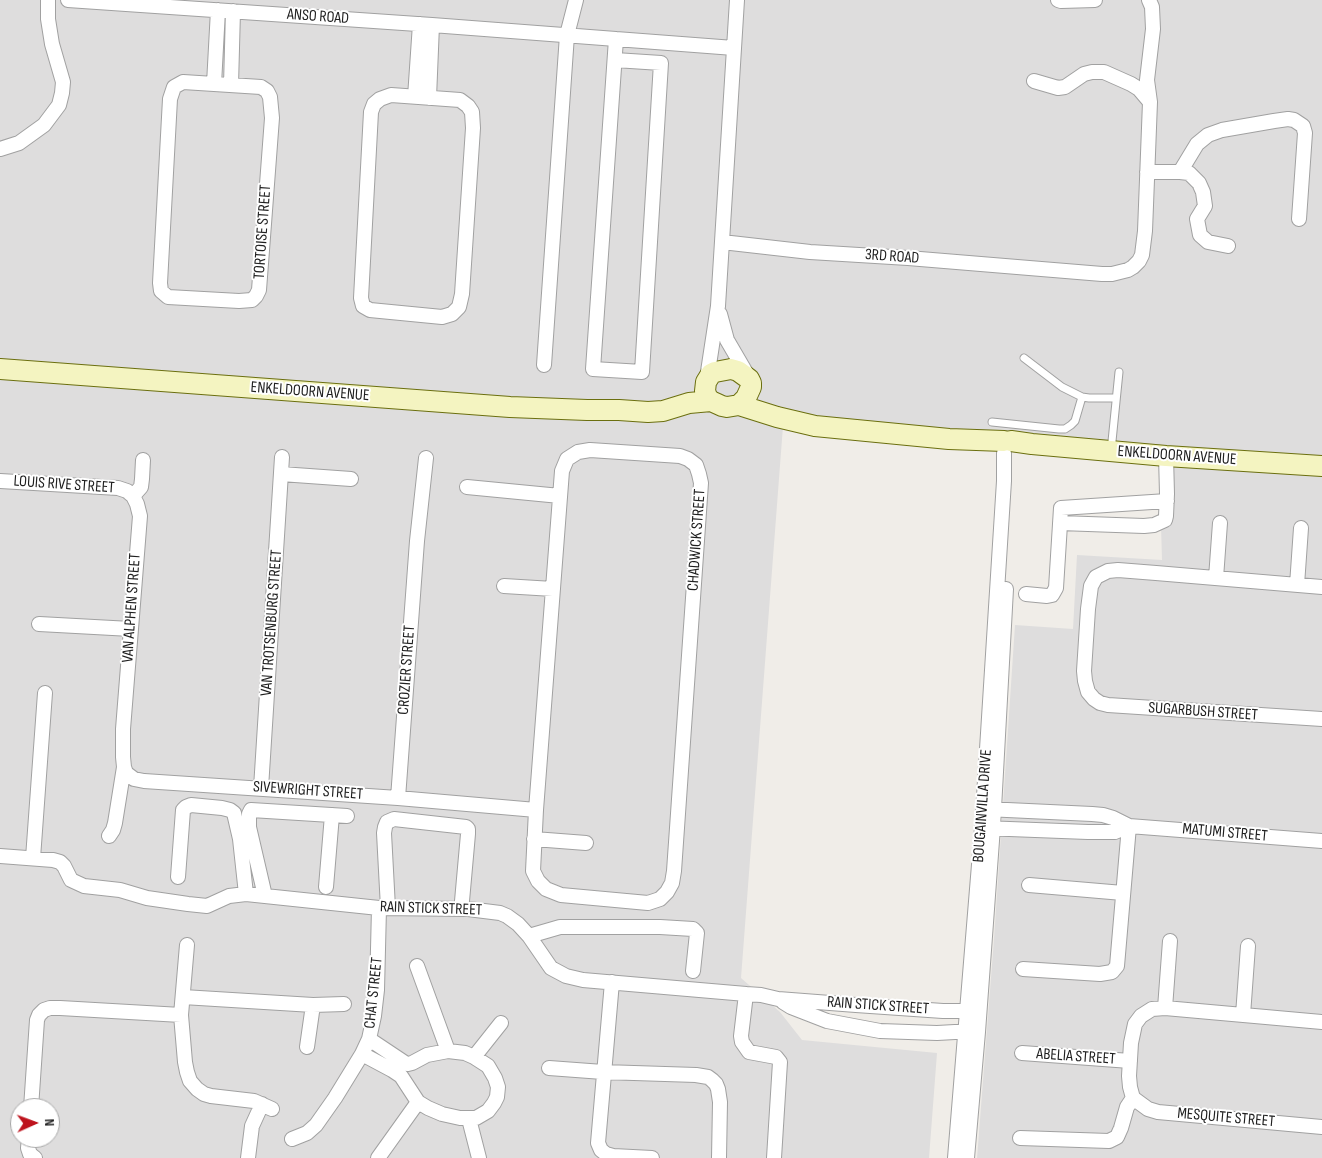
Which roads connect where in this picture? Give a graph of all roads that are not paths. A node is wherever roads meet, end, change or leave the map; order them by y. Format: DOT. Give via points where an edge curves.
graph roads {
  1 [pos="48,0"];
  2 [pos="68,0"];
  3 [pos="576,0"];
  4 [pos="737,0"];
  5 [pos="1058,0"];
  6 [pos="1095,0"];
  7 [pos="1149,0"];
  8 [pos="124,2"];
  9 [pos="218,10"];
  10 [pos="233,11"];
  11 [pos="426,25"];
  12 [pos="567,35"];
  13 [pos="616,39"];
  14 [pos="734,48"];
  15 [pos="615,60"];
  16 [pos="1034,81"];
  17 [pos="214,84"];
  18 [pos="231,85"];
  19 [pos="422,97"];
  20 [pos="1150,102"];
  21 [pos="0,149"];
  22 [pos="1147,172"];
  23 [pos="1180,172"];
  24 [pos="1299,219"];
  25 [pos="722,242"];
  26 [pos="1228,246"];
  27 [pos="718,306"];
  28 [pos="1024,358"];
  29 [pos="544,365"];
  30 [pos="0,369"];
  31 [pos="1119,372"];
  32 [pos="750,383"];
  33 [pos="708,387"];
  34 [pos="1082,397"];
  35 [pos="1116,398"];
  36 [pos="739,405"];
  37 [pos="777,417"];
  38 [pos="992,422"];
  39 [pos="1008,446"];
  40 [pos="1111,451"];
  41 [pos="1166,456"];
  42 [pos="282,457"];
  43 [pos="426,458"];
  44 [pos="143,460"];
  45 [pos="1322,466"];
  46 [pos="281,474"];
  47 [pos="351,479"];
  48 [pos="0,481"];
  49 [pos="467,486"];
  50 [pos="130,494"];
  51 [pos="560,496"];
  52 [pos="1167,501"];
  53 [pos="1060,523"];
  54 [pos="1220,524"];
  55 [pos="1301,528"];
  56 [pos="1216,578"];
  57 [pos="1297,585"];
  58 [pos="504,586"];
  59 [pos="1322,587"];
  60 [pos="553,589"];
  61 [pos="1026,594"];
  62 [pos="39,624"];
  63 [pos="131,629"];
  64 [pos="45,693"];
  65 [pos="1322,719"];
  66 [pos="124,767"];
  67 [pos="261,788"];
  68 [pos="398,798"];
  69 [pos="988,809"];
  70 [pos="536,810"];
  71 [pos="332,815"];
  72 [pos="347,816"];
  73 [pos="1129,826"];
  74 [pos="987,827"];
  75 [pos="108,836"];
  76 [pos="534,839"];
  77 [pos="1322,841"];
  78 [pos="586,843"];
  79 [pos="0,856"];
  80 [pos="34,858"];
  81 [pos="178,877"];
  82 [pos="1030,885"];
  83 [pos="326,887"];
  84 [pos="1123,892"];
  85 [pos="246,894"];
  86 [pos="265,896"];
  87 [pos="462,900"];
  88 [pos="384,908"];
  89 [pos="529,936"];
  90 [pos="1170,941"];
  91 [pos="187,945"];
  92 [pos="1248,946"];
  93 [pos="417,966"];
  94 [pos="1024,969"];
  95 [pos="693,971"];
  96 [pos="612,982"];
  97 [pos="746,994"];
  98 [pos="183,997"];
  99 [pos="778,999"];
  100 [pos="344,1004"];
  101 [pos="313,1005"];
  102 [pos="1165,1008"];
  103 [pos="973,1011"];
  104 [pos="181,1015"];
  105 [pos="1243,1015"];
  106 [pos="1322,1022"];
  107 [pos="501,1023"];
  108 [pos="972,1031"];
  109 [pos="369,1039"];
  110 [pos="307,1047"];
  111 [pos="384,1049"];
  112 [pos="448,1051"];
  113 [pos="1022,1052"];
  114 [pos="362,1054"];
  115 [pos="474,1057"];
  116 [pos="1130,1061"];
  117 [pos="377,1062"];
  118 [pos="549,1068"];
  119 [pos="603,1072"];
  120 [pos="32,1098"];
  121 [pos="1134,1098"];
  122 [pos="418,1102"];
  123 [pos="469,1118"];
  124 [pos="1322,1127"];
  125 [pos="292,1138"];
  126 [pos="1020,1138"];
  127 [pos="28,1148"];
  128 [pos="35,1158"];
  129 [pos="248,1158"];
  130 [pos="378,1158"];
  131 [pos="479,1158"];
  132 [pos="652,1158"];
  133 [pos="719,1158"];
  134 [pos="774,1158"];
  135 [pos="955,1158"];
  136 [pos="967,1158"];
  1 -- 21 [label="street" via="52,44 62,82 59,105 44,125 19,143"];
  2 -- 8 [label="street, ANSO ROAD"];
  3 -- 12 [label="street"];
  4 -- 14 [label="street"];
  5 -- 6 [label="street"];
  7 -- 20 [label="street, 3RD ROAD" via="1153,29 1147,80"];
  8 -- 9 [label="street, ANSO ROAD"];
  9 -- 10 [label="street, ANSO ROAD"];
  9 -- 17 [label="street"];
  10 -- 11 [label="street, ANSO ROAD"];
  10 -- 18 [label="street"];
  11 -- 12 [label="street, ANSO ROAD"];
  11 -- 19 [label="street"];
  12 -- 13 [label="street, ANSO ROAD"];
  12 -- 29 [label="street"];
  13 -- 14 [label="street, ANSO ROAD"];
  13 -- 15 [label="street"];
  14 -- 25 [label="street"];
  15 -- 15 [label="street" via="593,369 642,372 661,63"];
  16 -- 20 [label="street" via="1058,88 1084,74 1104,72 1139,89"];
  17 -- 18 [label="street, TORTOISE STREET"];
  17 -- 18 [label="street, TORTOISE STREET" via="183,82 174,87 170,99 160,283 161,291 168,297 246,301 252,300 259,290 272,105 267,91 261,87"];
  19 -- 19 [label="street" via="391,95 380,98 371,112 361,298 363,306 370,310 442,317 459,307 462,294 472,112 460,100"];
  20 -- 22 [label="street, 3RD ROAD"];
  22 -- 23 [label="street"];
  22 -- 25 [label="street, 3RD ROAD" via="1142,255 1134,267 1112,274 810,252"];
  23 -- 24 [label="street" via="1197,144 1208,135 1222,130 1294,120 1303,126 1306,133"];
  23 -- 26 [label="street" via="1189,173 1204,192 1205,206 1197,219 1200,235 1208,242"];
  25 -- 27 [label="street"];
  27 -- 32 [label="street" via="724,331"];
  27 -- 33 [label="street"];
  28 -- 34 [label="lane" via="1062,387"];
  30 -- 33 [label="street, ENKELDOORN AVENUE" via="510,407 648,412 689,403"];
  31 -- 35 [label="lane"];
  32 -- 33 [label="street, ENKELDOORN AVENUE" via="738,371 731,369 715,372"];
  32 -- 36 [label="street" via="746,398"];
  32 -- 37 [label="street, ENKELDOORN AVENUE"];
  33 -- 36 [label="street, ENKELDOORN AVENUE" via="717,404 727,407"];
  34 -- 35 [label="lane"];
  34 -- 38 [label="lane" via="1075,421 1065,428"];
  35 -- 40 [label="lane"];
  36 -- 37 [label="street, ENKELDOORN AVENUE"];
  37 -- 39 [label="street, ENKELDOORN AVENUE" via="815,426"];
  39 -- 40 [label="street, ENKELDOORN AVENUE"];
  39 -- 69 [label="street, BOUGAINVILLA DRIVE"];
  40 -- 41 [label="street, ENKELDOORN AVENUE"];
  41 -- 45 [label="street, ENKELDOORN AVENUE"];
  41 -- 52 [label="street"];
  42 -- 46 [label="street, VAN TROTSENBURG STREET"];
  43 -- 68 [label="street, CROZIER STREET" via="416,541"];
  44 -- 50 [label="street" via="141,487"];
  46 -- 47 [label="street"];
  46 -- 67 [label="street, VAN TROTSENBURG STREET"];
  48 -- 50 [label="street, LOUIS RIVE STREET" via="118,488"];
  49 -- 51 [label="street"];
  50 -- 63 [label="street, VAN ALPHEN STREET" via="140,516"];
  51 -- 60 [label="street, CHADWICK STREET"];
  51 -- 76 [label="street, CHADWICK STREET" via="567,459 578,452 590,450 680,456 696,465 699,474 701,483 672,883 660,899 648,902 561,895 546,889 533,871"];
  52 -- 53 [label="street" via="1061,508"];
  52 -- 53 [label="street" via="1165,520 1154,525"];
  53 -- 61 [label="street" via="1056,588 1052,595 1047,596"];
  54 -- 56 [label="street"];
  55 -- 57 [label="street"];
  56 -- 57 [label="street"];
  56 -- 65 [label="street, SUGARBUSH STREET" via="1118,570 1096,578 1091,586 1088,609 1084,671 1088,692 1100,703 1117,706"];
  57 -- 59 [label="street"];
  58 -- 60 [label="street"];
  60 -- 70 [label="street, CHADWICK STREET"];
  62 -- 63 [label="street"];
  63 -- 66 [label="street, VAN ALPHEN STREET" via="123,729"];
  64 -- 80 [label="street"];
  66 -- 67 [label="street, SIVEWRIGHT STREET" via="129,776 144,781"];
  66 -- 75 [label="street" via="115,823"];
  67 -- 68 [label="street, SIVEWRIGHT STREET"];
  68 -- 70 [label="street, SIVEWRIGHT STREET"];
  69 -- 73 [label="street, MATUMI STREET" via="1103,815"];
  69 -- 74 [label="street, BOUGAINVILLA DRIVE"];
  70 -- 76 [label="street, CHADWICK STREET"];
  71 -- 72 [label="street"];
  71 -- 83 [label="street"];
  71 -- 86 [label="street" via="251,810 248,814 249,827"];
  73 -- 74 [label="street, MATUMI STREET" via="1115,832"];
  73 -- 77 [label="street, MATUMI STREET"];
  73 -- 84 [label="street"];
  74 -- 103 [label="street, BOUGAINVILLA DRIVE"];
  76 -- 78 [label="street"];
  79 -- 80 [label="street"];
  80 -- 85 [label="street, RAIN STICK STREET" via="60,862 71,880 84,886 120,890 147,898 207,906 229,896"];
  81 -- 85 [label="street" via="183,810 186,806 230,810 240,839"];
  82 -- 84 [label="street"];
  84 -- 94 [label="street" via="1117,966 1112,972"];
  85 -- 86 [label="street, RAIN STICK STREET"];
  86 -- 88 [label="street, RAIN STICK STREET"];
  87 -- 88 [label="street, CHAT STREET" via="466,826 390,820 384,827"];
  88 -- 89 [label="street, RAIN STICK STREET" via="468,909 500,913"];
  88 -- 109 [label="street, CHAT STREET"];
  89 -- 95 [label="street" via="560,928 660,926 693,929 697,933"];
  89 -- 96 [label="street, RAIN STICK STREET" via="558,973 583,980"];
  90 -- 102 [label="street"];
  91 -- 98 [label="street"];
  92 -- 105 [label="street"];
  93 -- 112 [label="street"];
  96 -- 97 [label="street, RAIN STICK STREET"];
  96 -- 119 [label="street"];
  97 -- 99 [label="street, RAIN STICK STREET"];
  97 -- 134 [label="street" via="742,1042 749,1052 776,1058 780,1062"];
  98 -- 101 [label="street"];
  98 -- 104 [label="street"];
  99 -- 103 [label="street, RAIN STICK STREET"];
  99 -- 108 [label="street, RAIN STICK STREET" via="827,1021 880,1031"];
  100 -- 101 [label="street"];
  101 -- 110 [label="street"];
  102 -- 105 [label="street, ABELIA STREET"];
  102 -- 116 [label="street, ABELIA STREET" via="1152,1009 1135,1024"];
  103 -- 108 [label="street, BOUGAINVILLA DRIVE"];
  104 -- 120 [label="street" via="60,1008 44,1010 37,1020"];
  104 -- 129 [label="street" via="187,1072 197,1089 211,1096 254,1100 267,1106 252,1126"];
  105 -- 106 [label="street, ABELIA STREET"];
  107 -- 115 [label="street"];
  108 -- 135 [label="street, BOUGAINVILLA DRIVE"];
  108 -- 136 [label="street, BOUGAINVILLA DRIVE"];
  109 -- 111 [label="street"];
  109 -- 114 [label="street, CHAT STREET"];
  111 -- 112 [label="street" via="408,1064 427,1055"];
  111 -- 117 [label="street"];
  112 -- 115 [label="street"];
  113 -- 116 [label="street, ABELIA STREET"];
  114 -- 117 [label="street"];
  114 -- 125 [label="street, CHAT STREET" via="316,1125 307,1133"];
  115 -- 123 [label="street" via="488,1066 498,1087 497,1097 488,1111"];
  116 -- 121 [label="street, ABELIA STREET" via="1130,1087"];
  117 -- 122 [label="street" via="401,1076"];
  118 -- 119 [label="street"];
  119 -- 132 [label="street" via="600,1150 613,1156"];
  119 -- 133 [label="street" via="708,1077 716,1084 720,1102"];
  121 -- 124 [label="street, MESQUITE STREET" via="1158,1112"];
  121 -- 126 [label="street" via="1127,1107 1117,1138 1109,1141"];
  122 -- 123 [label="street" via="442,1114"];
  122 -- 130 [label="street"];
  123 -- 131 [label="street"];
  127 -- 128 [label="street"];
}
